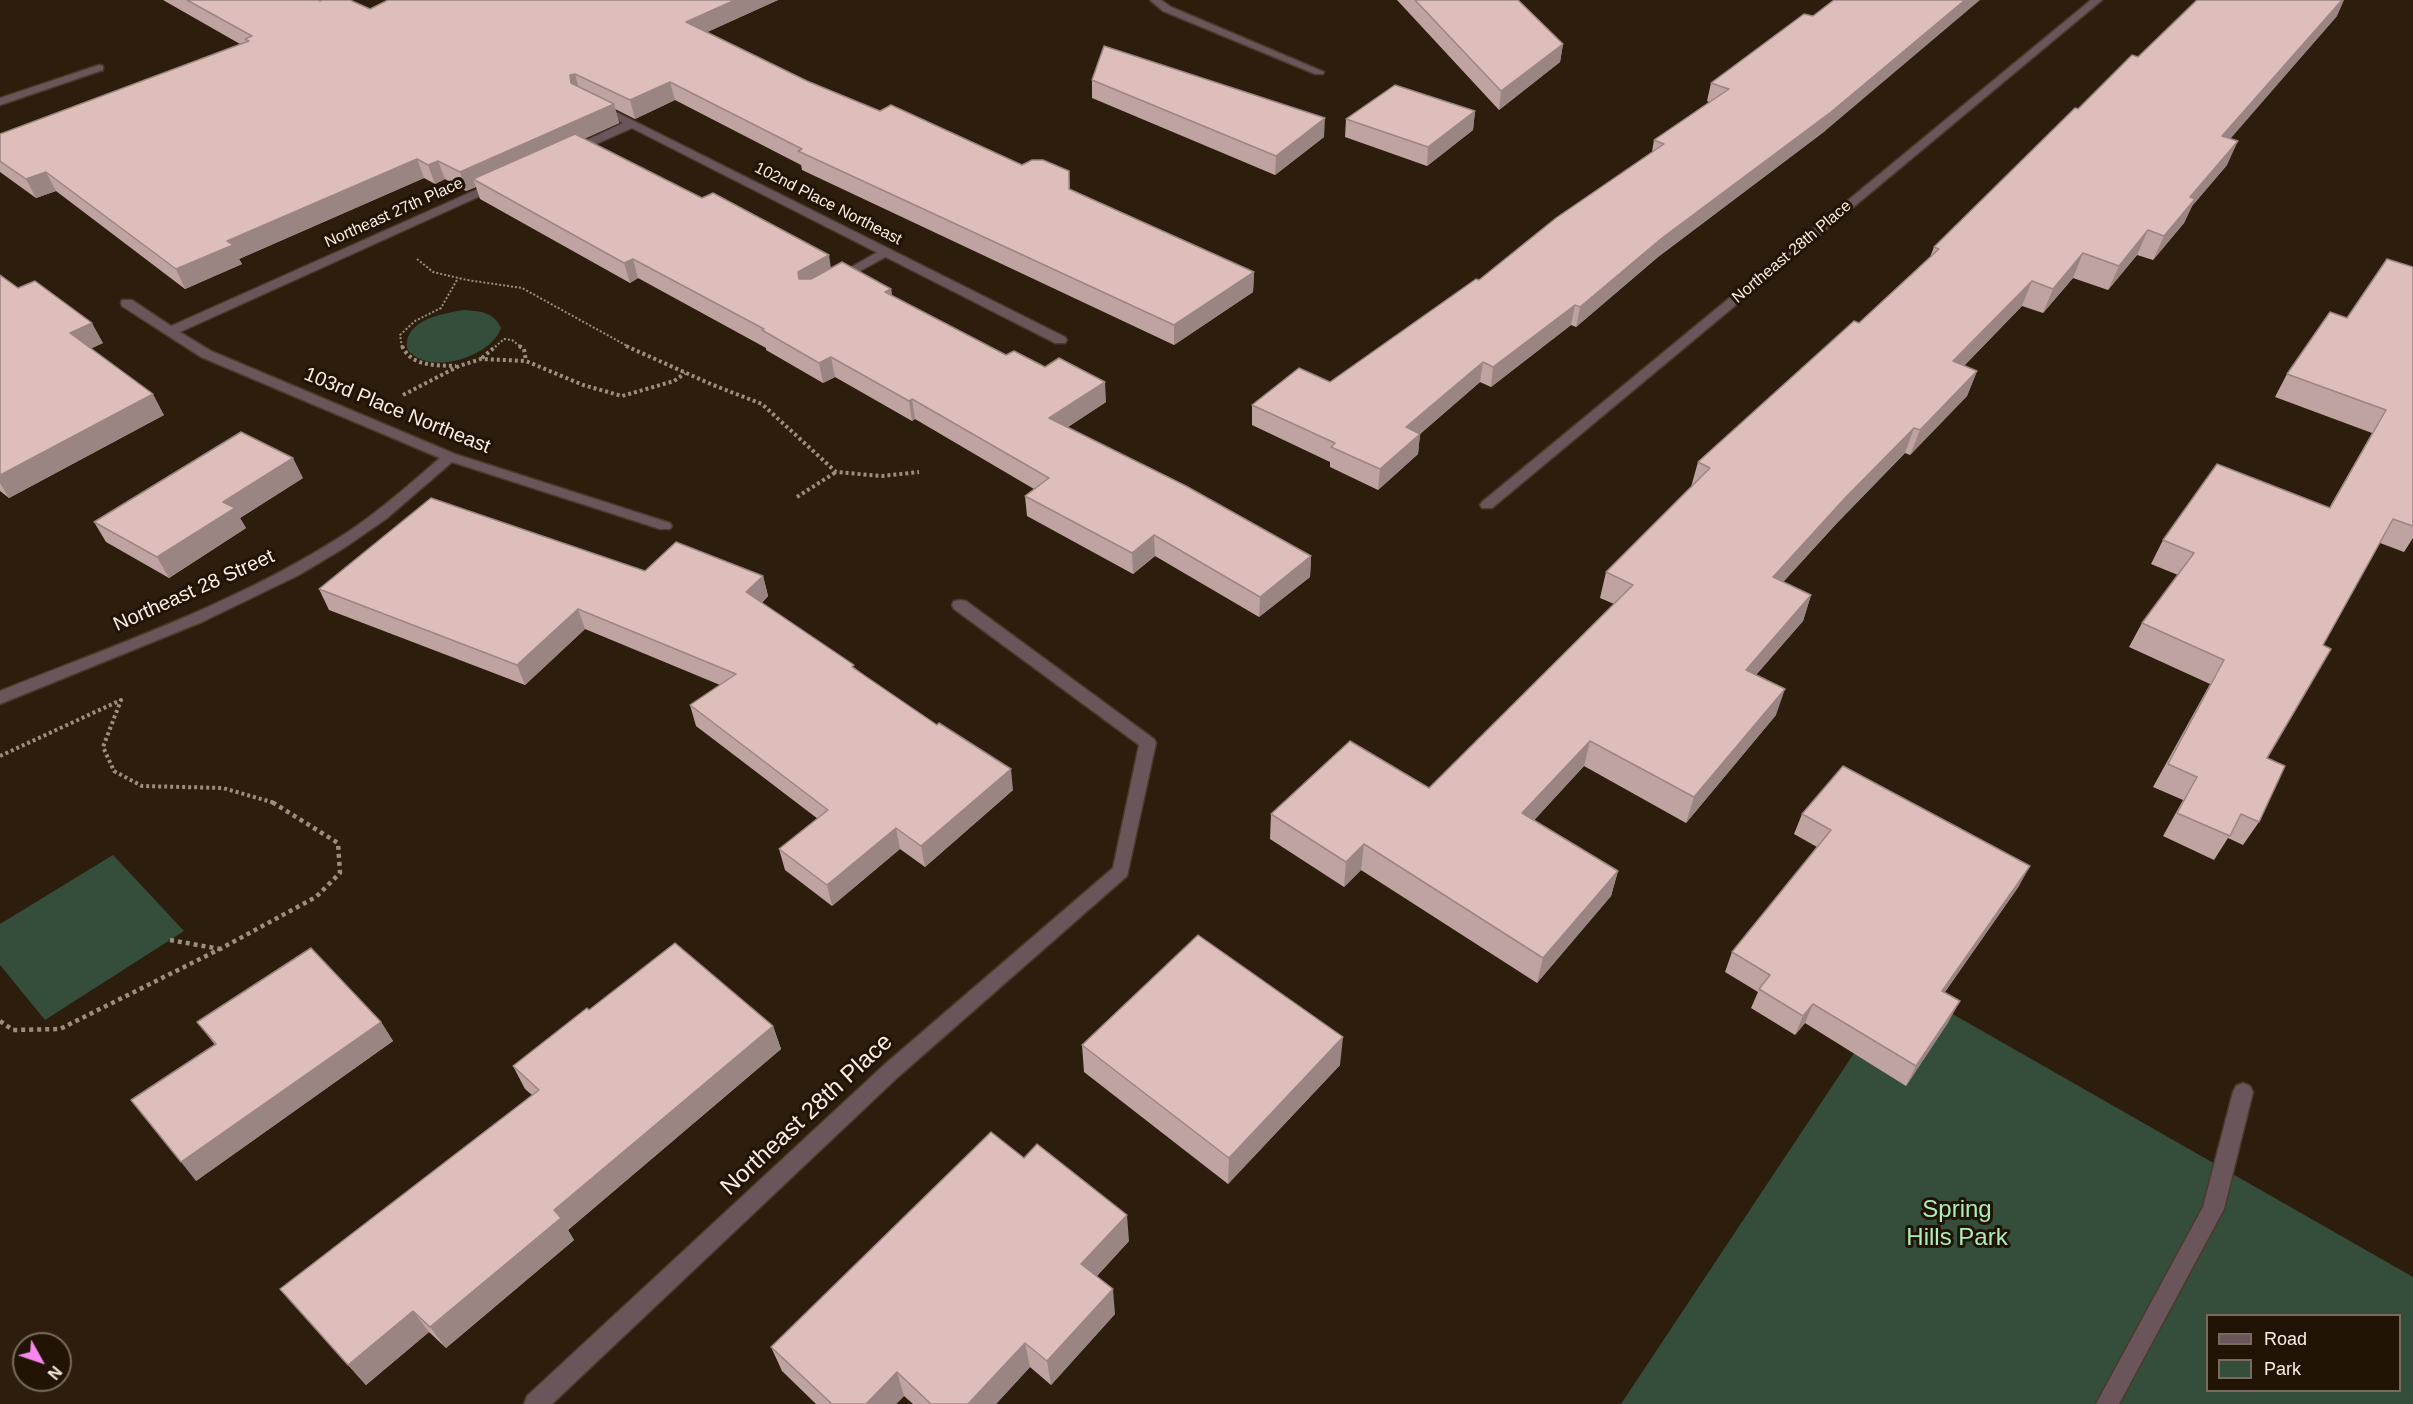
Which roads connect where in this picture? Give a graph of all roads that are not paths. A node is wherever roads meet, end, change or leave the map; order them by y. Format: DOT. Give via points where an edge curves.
graph roads {
  1 [pos="1155,0"];
  2 [pos="2097,0"];
  3 [pos="99,68"];
  4 [pos="1320,72"];
  5 [pos="0,102"];
  6 [pos="591,103"];
  7 [pos="631,124"];
  8 [pos="556,158"];
  9 [pos="503,182"];
  10 [pos="885,252"];
  11 [pos="828,284"];
  12 [pos="127,303"];
  13 [pos="171,331"];
  14 [pos="1060,340"];
  15 [pos="450,457"];
  16 [pos="1487,504"];
  17 [pos="665,526"];
  18 [pos="960,605"];
  19 [pos="0,698"];
  20 [pos="2243,1092"];
  21 [pos="535,1404"];
  22 [pos="2107,1404"];
  1 -- 4 [label="street" via="1167,9"];
  2 -- 16 [label="street, Northeast 28th Place"];
  3 -- 5 [label="street"];
  6 -- 7 [label="street, 102nd Place Northeast"];
  7 -- 8 [label="street"];
  7 -- 10 [label="street, 102nd Place Northeast"];
  9 -- 13 [label="street, Northeast 27th Place"];
  10 -- 11 [label="street"];
  10 -- 14 [label="street, 102nd Place Northeast"];
  12 -- 13 [label="street, 103rd Place Northeast"];
  13 -- 15 [label="street, 103rd Place Northeast" via="206,354"];
  15 -- 17 [label="street, 103rd Place Northeast"];
  15 -- 19 [label="street, Northeast 28 Street" via="380,516 320,555 240,598"];
  18 -- 21 [label="street, Northeast 28th Place" via="1148,743 1121,871 891,1071"];
  20 -- 22 [label="street" via="2213,1209"];
}
